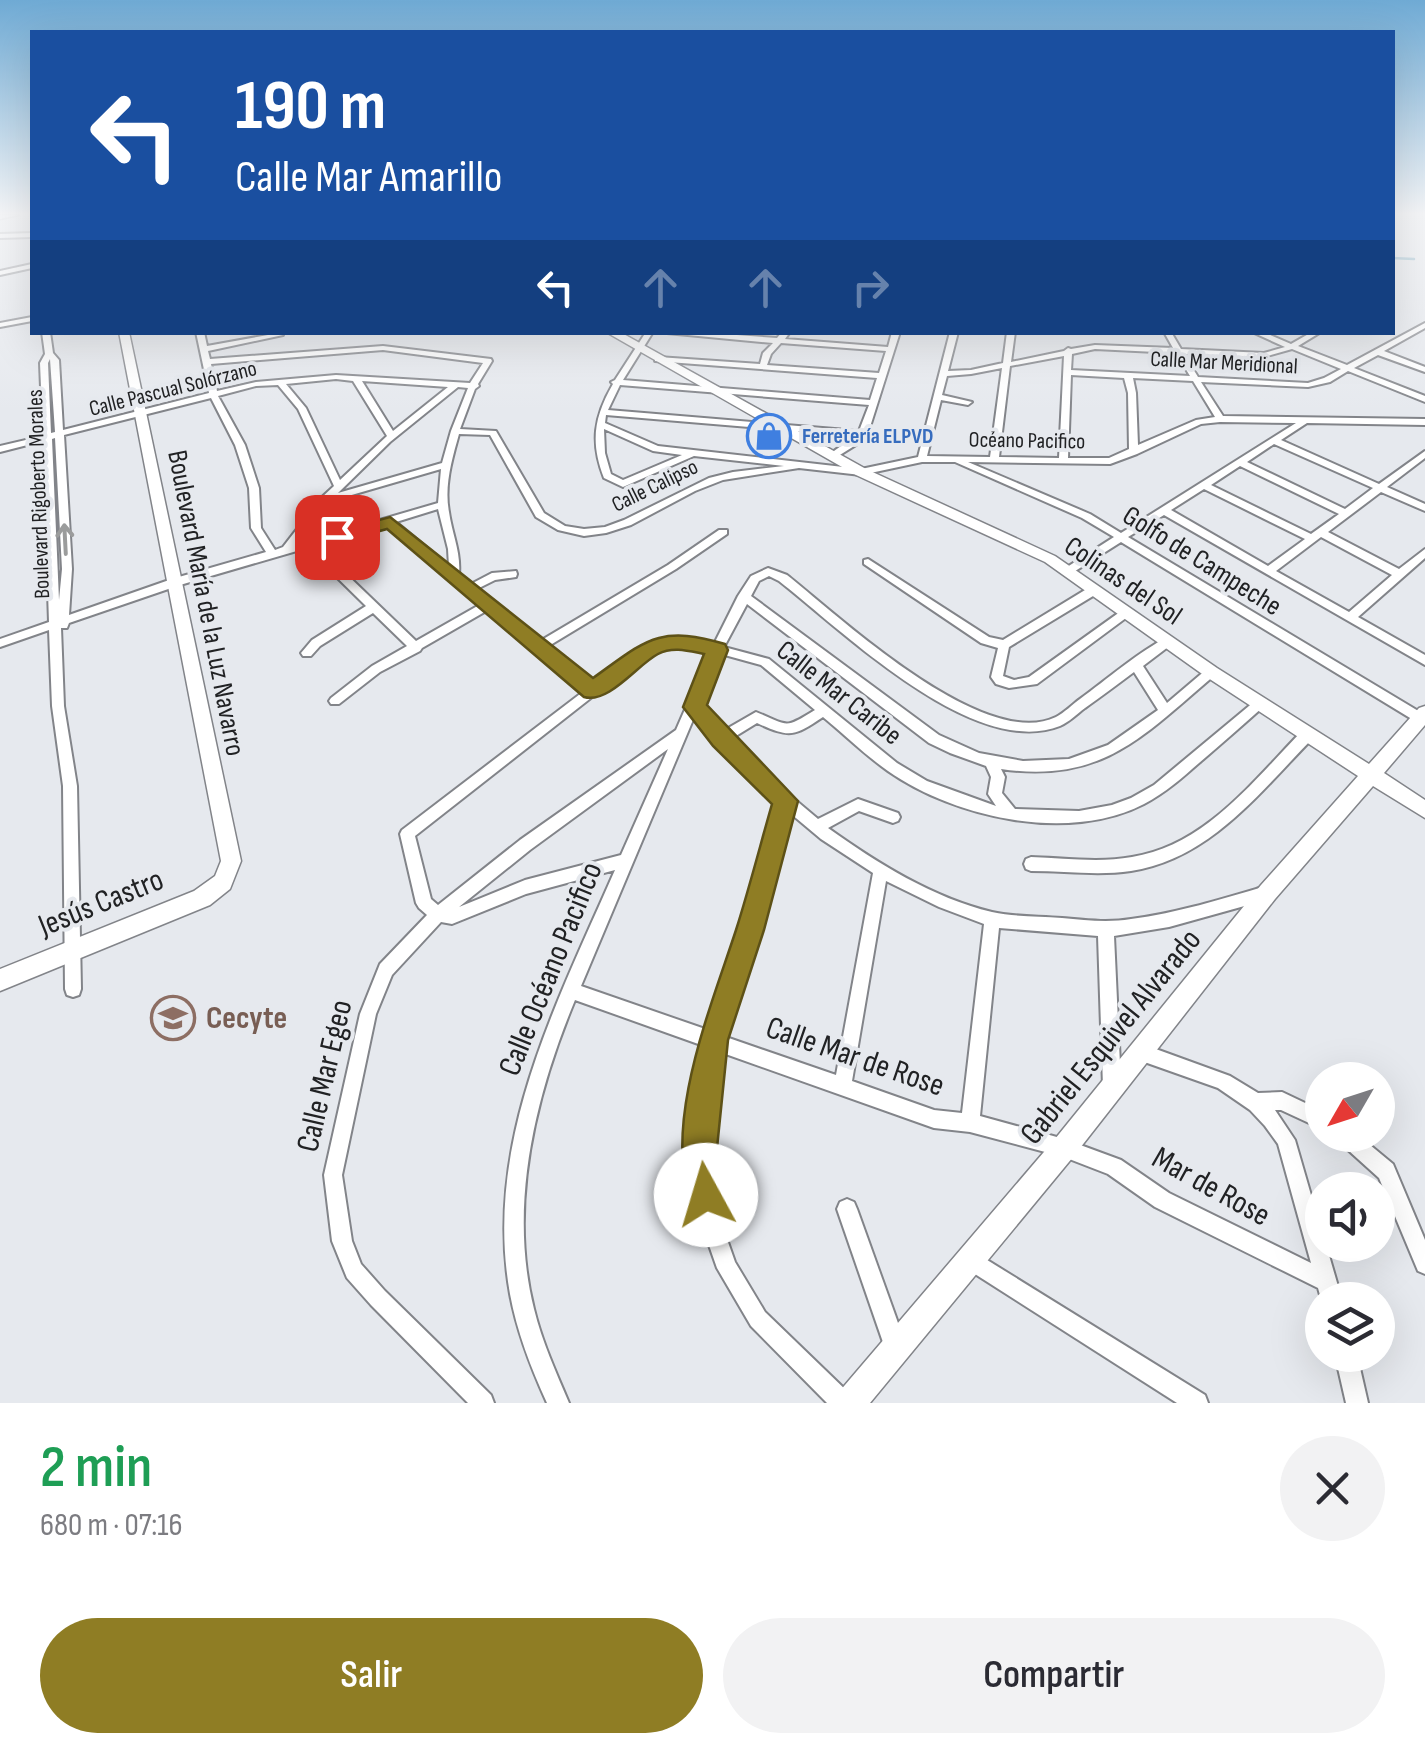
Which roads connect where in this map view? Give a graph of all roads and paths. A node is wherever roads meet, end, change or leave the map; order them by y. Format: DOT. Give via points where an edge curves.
graph roads {
  1 [pos="30,319"];
  2 [pos="0,325"];
  3 [pos="1425,325"];
  4 [pos="46,335"];
  5 [pos="125,335"];
  6 [pos="201,335"];
  7 [pos="280,335"];
  8 [pos="616,335"];
  9 [pos="648,335"];
  10 [pos="733,335"];
  11 [pos="841,335"];
  12 [pos="895,335"];
  13 [pos="953,335"];
  14 [pos="1011,335"];
  15 [pos="1169,335"];
  16 [pos="1264,335"];
  17 [pos="1312,335"];
  18 [pos="1405,336"];
  19 [pos="785,337"];
  20 [pos="1415,340"];
  21 [pos="837,345"];
  22 [pos="1294,345"];
  23 [pos="206,349"];
  24 [pos="640,349"];
  25 [pos="890,350"];
  26 [pos="1068,350"];
  27 [pos="1177,350"];
  28 [pos="1378,352"];
  29 [pos="49,354"];
  30 [pos="658,358"];
  31 [pos="208,362"];
  32 [pos="482,364"];
  33 [pos="1008,364"];
  34 [pos="763,366"];
  35 [pos="1349,368"];
  36 [pos="1425,370"];
  37 [pos="1067,372"];
  38 [pos="946,374"];
  39 [pos="882,376"];
  40 [pos="1128,376"];
  41 [pos="355,377"];
  42 [pos="1194,378"];
  43 [pos="280,381"];
  44 [pos="616,382"];
  45 [pos="456,386"];
  46 [pos="476,386"];
  47 [pos="714,391"];
  48 [pos="214,396"];
  49 [pos="940,398"];
  50 [pos="1425,400"];
  51 [pos="968,402"];
  52 [pos="872,403"];
  53 [pos="602,412"];
  54 [pos="143,415"];
  55 [pos="1220,419"];
  56 [pos="1305,421"];
  57 [pos="1425,422"];
  58 [pos="602,425"];
  59 [pos="778,426"];
  60 [pos="455,431"];
  61 [pos="862,434"];
  62 [pos="58,435"];
  63 [pos="391,435"];
  64 [pos="45,438"];
  65 [pos="1275,441"];
  66 [pos="0,449"];
  67 [pos="1134,452"];
  68 [pos="692,453"];
  69 [pos="1425,454"];
  70 [pos="832,456"];
  71 [pos="953,459"];
  72 [pos="922,460"];
  73 [pos="994,460"];
  74 [pos="1063,461"];
  75 [pos="1242,463"];
  76 [pos="803,464"];
  77 [pos="446,465"];
  78 [pos="860,472"];
  79 [pos="337,484"];
  80 [pos="1206,486"];
  81 [pos="1379,488"];
  82 [pos="324,500"];
  83 [pos="442,506"];
  84 [pos="1425,508"];
  85 [pos="1165,511"];
  86 [pos="1345,514"];
  87 [pos="390,522"];
  88 [pos="723,532"];
  89 [pos="1315,535"];
  90 [pos="1124,537"];
  91 [pos="310,545"];
  92 [pos="288,550"];
  93 [pos="1425,552"];
  94 [pos="272,553"];
  95 [pos="868,562"];
  96 [pos="1270,570"];
  97 [pos="1068,571"];
  98 [pos="512,574"];
  99 [pos="1399,574"];
  100 [pos="454,575"];
  101 [pos="176,582"];
  102 [pos="469,589"];
  103 [pos="1094,590"];
  104 [pos="744,596"];
  105 [pos="488,605"];
  106 [pos="374,607"];
  107 [pos="1128,612"];
  108 [pos="1350,618"];
  109 [pos="62,622"];
  110 [pos="0,636"];
  111 [pos="1168,641"];
  112 [pos="0,644"];
  113 [pos="1004,645"];
  114 [pos="538,646"];
  115 [pos="416,648"];
  116 [pos="717,650"];
  117 [pos="307,653"];
  118 [pos="1425,660"];
  119 [pos="1138,666"];
  120 [pos="1211,672"];
  121 [pos="592,690"];
  122 [pos="335,700"];
  123 [pos="1259,704"];
  124 [pos="694,707"];
  125 [pos="1164,709"];
  126 [pos="823,710"];
  127 [pos="1422,716"];
  128 [pos="681,731"];
  129 [pos="1308,734"];
  130 [pos="721,739"];
  131 [pos="991,762"];
  132 [pos="1371,774"];
  133 [pos="786,801"];
  134 [pos="1425,810"];
  135 [pos="1011,814"];
  136 [pos="893,817"];
  137 [pos="816,827"];
  138 [pos="628,860"];
  139 [pos="1031,864"];
  140 [pos="881,870"];
  141 [pos="223,882"];
  142 [pos="1268,892"];
  143 [pos="438,914"];
  144 [pos="992,919"];
  145 [pos="1106,929"];
  146 [pos="72,949"];
  147 [pos="0,980"];
  148 [pos="73,989"];
  149 [pos="572,991"];
  150 [pos="713,1040"];
  151 [pos="1142,1053"];
  152 [pos="843,1085"];
  153 [pos="1112,1089"];
  154 [pos="1259,1102"];
  155 [pos="1305,1112"];
  156 [pos="970,1123"];
  157 [pos="1064,1148"];
  158 [pos="1364,1152"];
  159 [pos="848,1209"];
  160 [pos="972,1260"];
  161 [pos="1425,1264"];
  162 [pos="1313,1282"];
  163 [pos="1327,1282"];
  164 [pos="897,1350"];
  165 [pos="1350,1372"];
  166 [pos="483,1403"];
  167 [pos="558,1403"];
  168 [pos="846,1403"];
  169 [pos="1197,1403"];
  170 [pos="1358,1403"];
  1 -- 2 [label="street"];
  3 -- 18 [label="street, Calle Mar Meridional"];
  4 -- 29 [label="street, Boulevard Rigoberto Morales"];
  5 -- 54 [label="street, Boulevard María de la Luz Navarro"];
  6 -- 23 [label="street"];
  7 -- 23 [label="street"];
  8 -- 24 [label="street, Colinas del Sol"];
  9 -- 24 [label="street"];
  10 -- 19 [label="street"];
  11 -- 21 [label="street"];
  12 -- 25 [label="street"];
  13 -- 38 [label="street"];
  14 -- 33 [label="street"];
  15 -- 27 [label="street"];
  16 -- 22 [label="street"];
  17 -- 22 [label="street"];
  18 -- 20 [label="street"];
  18 -- 28 [label="street, Calle Mar Meridional"];
  19 -- 21 [label="street"];
  19 -- 34 [label="street"];
  21 -- 25 [label="street"];
  22 -- 27 [label="street" via="1264,356"];
  22 -- 35 [label="street"];
  23 -- 31 [label="street"];
  24 -- 30 [label="street, Colinas del Sol"];
  24 -- 44 [label="street"];
  25 -- 39 [label="street"];
  26 -- 27 [label="street"];
  26 -- 33 [label="street"];
  26 -- 37 [label="street"];
  27 -- 42 [label="street"];
  28 -- 35 [label="street, Calle Mar Meridional"];
  28 -- 36 [label="street"];
  29 -- 62 [label="street, Boulevard Rigoberto Morales" via="56,360"];
  29 -- 64 [label="street, Boulevard Rigoberto Morales"];
  30 -- 34 [label="street"];
  30 -- 47 [label="street, Colinas del Sol"];
  31 -- 32 [label="street" via="384,348"];
  31 -- 48 [label="street"];
  32 -- 45 [label="street"];
  32 -- 46 [label="street"];
  33 -- 38 [label="street"];
  33 -- 73 [label="street"];
  34 -- 39 [label="street"];
  35 -- 42 [label="street, Calle Mar Meridional" via="1308,384"];
  35 -- 50 [label="street"];
  37 -- 40 [label="street, Calle Mar Meridional"];
  37 -- 74 [label="street"];
  38 -- 49 [label="street"];
  39 -- 52 [label="street"];
  40 -- 42 [label="street, Calle Mar Meridional"];
  40 -- 67 [label="street"];
  41 -- 43 [label="street, Calle Pascual Solórzano"];
  41 -- 45 [label="street, Calle Pascual Solórzano"];
  41 -- 63 [label="street"];
  42 -- 55 [label="street"];
  43 -- 48 [label="street, Calle Pascual Solórzano"];
  43 -- 79 [label="street" via="302,408"];
  44 -- 47 [label="street"];
  44 -- 53 [label="street"];
  45 -- 46 [label="street, Calle Pascual Solórzano"];
  45 -- 63 [label="street"];
  46 -- 60 [label="street"];
  47 -- 52 [label="street"];
  47 -- 59 [label="street, Colinas del Sol"];
  48 -- 54 [label="street, Calle Pascual Solórzano"];
  48 -- 94 [label="street" via="240,445 254,488 256,528"];
  49 -- 51 [label="street"];
  49 -- 72 [label="street"];
  52 -- 61 [label="street"];
  53 -- 58 [label="street"];
  53 -- 59 [label="street"];
  54 -- 62 [label="street, Calle Pascual Solórzano"];
  54 -- 101 [label="street, Boulevard María de la Luz Navarro"];
  55 -- 56 [label="street, Océano Pacifico"];
  55 -- 67 [label="street, Océano Pacifico" via="1198,422"];
  56 -- 57 [label="street, Océano Pacifico"];
  56 -- 65 [label="street"];
  58 -- 68 [label="street, Océano Pacifico" via="656,449"];
  58 -- 68 [label="street" via="599,456 616,483"];
  59 -- 61 [label="street"];
  59 -- 70 [label="street, Colinas del Sol"];
  60 -- 76 [label="street, Calle Calipso" via="493,433 540,515 585,532 619,527 714,479"];
  60 -- 77 [label="street"];
  61 -- 70 [label="street"];
  62 -- 64 [label="street, Calle Pascual Solórzano"];
  109 -- 62 [label="street, Boulevard Rigoberto Morales, one-way" via="67,569"];
  63 -- 79 [label="street"];
  64 -- 66 [label="street, Calle Pascual Solórzano"];
  64 -- 109 [label="street, Boulevard Rigoberto Morales"];
  65 -- 75 [label="street"];
  65 -- 81 [label="street"];
  67 -- 74 [label="street, Océano Pacifico" via="1110,462"];
  68 -- 76 [label="street, Océano Pacifico"];
  69 -- 81 [label="street"];
  70 -- 78 [label="street, Colinas del Sol"];
  71 -- 72 [label="street, Océano Pacifico"];
  71 -- 73 [label="street, Océano Pacifico"];
  71 -- 90 [label="street, Golfo de Campeche"];
  72 -- 78 [label="street, Océano Pacifico"];
  73 -- 74 [label="street, Océano Pacifico"];
  75 -- 80 [label="street"];
  75 -- 86 [label="street"];
  76 -- 78 [label="street, Océano Pacifico"];
  77 -- 82 [label="street"];
  77 -- 83 [label="street"];
  78 -- 97 [label="street, Colinas del Sol"];
  79 -- 82 [label="street"];
  80 -- 85 [label="street"];
  80 -- 89 [label="street"];
  81 -- 84 [label="street"];
  81 -- 86 [label="street"];
  82 -- 92 [label="street"];
  83 -- 87 [label="street"];
  83 -- 100 [label="street" via="457,558"];
  85 -- 90 [label="street"];
  85 -- 96 [label="street"];
  86 -- 89 [label="street"];
  87 -- 91 [label="street"];
  87 -- 100 [label="street"];
  88 -- 114 [label="street"];
  89 -- 96 [label="street"];
  89 -- 99 [label="street"];
  90 -- 97 [label="street"];
  90 -- 127 [label="street, Golfo de Campeche"];
  91 -- 92 [label="street"];
  91 -- 106 [label="street"];
  92 -- 94 [label="street"];
  93 -- 99 [label="street"];
  94 -- 101 [label="street"];
  95 -- 113 [label="street" via="985,640"];
  96 -- 108 [label="street"];
  97 -- 103 [label="street, Colinas del Sol"];
  98 -- 102 [label="street"];
  99 -- 108 [label="street"];
  100 -- 102 [label="street"];
  101 -- 109 [label="street"];
  101 -- 141 [label="street, Boulevard María de la Luz Navarro" via="231,861"];
  102 -- 105 [label="street"];
  103 -- 107 [label="street, Colinas del Sol"];
  103 -- 113 [label="street"];
  104 -- 116 [label="street, Calle Océano Pacifico"];
  104 -- 119 [label="street, Calle Océano Pacifico" via="755,578 768,572 782,578 964,711 990,722 1059,722"];
  104 -- 131 [label="street" via="906,720 960,754"];
  105 -- 114 [label="street"];
  105 -- 115 [label="street"];
  106 -- 115 [label="street"];
  106 -- 117 [label="street"];
  107 -- 111 [label="street, Colinas del Sol"];
  107 -- 113 [label="street" via="1033,681 1000,682"];
  108 -- 118 [label="street"];
  109 -- 110 [label="street"];
  109 -- 112 [label="street"];
  109 -- 146 [label="street, Boulevard Rigoberto Morales" via="58,706 70,786"];
  111 -- 119 [label="street"];
  111 -- 120 [label="street, Colinas del Sol"];
  114 -- 121 [label="street"];
  115 -- 122 [label="street"];
  116 -- 121 [label="street, Calle Mar Caribe" via="680,642 654,646"];
  116 -- 124 [label="street, Calle Océano Pacifico"];
  116 -- 126 [label="street, Calle Mar Caribe" via="774,667"];
  119 -- 125 [label="street"];
  120 -- 123 [label="street, Colinas del Sol"];
  120 -- 125 [label="street"];
  121 -- 143 [label="street, Calle Mar Caribe" via="407,834 424,903"];
  123 -- 129 [label="street, Colinas del Sol"];
  123 -- 135 [label="street, Calle Mar Caribe" via="1136,802 1079,817"];
  124 -- 128 [label="street, Calle Océano Pacifico"];
  124 -- 130 [label="street"];
  125 -- 131 [label="street" via="1095,757 1019,768"];
  126 -- 130 [label="street" via="790,731 756,717"];
  126 -- 135 [label="street, Calle Mar Caribe" via="922,785"];
  127 -- 132 [label="street, Gabriel Esquivel Alvarado"];
  128 -- 138 [label="street, Calle Océano Pacifico"];
  128 -- 143 [label="street, Calle Mar Egeo"];
  129 -- 132 [label="street, Colinas del Sol"];
  129 -- 139 [label="street" via="1221,824 1158,858"];
  130 -- 133 [label="street"];
  131 -- 135 [label="street" via="998,777 995,794"];
  132 -- 134 [label="street, Colinas del Sol"];
  132 -- 142 [label="street, Gabriel Esquivel Alvarado"];
  133 -- 137 [label="street"];
  133 -- 150 [label="street"];
  136 -- 137 [label="street" via="858,805"];
  137 -- 140 [label="street"];
  138 -- 143 [label="street" via="539,882 452,918"];
  138 -- 149 [label="street, Calle Océano Pacifico"];
  140 -- 144 [label="street"];
  140 -- 152 [label="street"];
  141 -- 146 [label="street, Jesús Castro" via="202,898"];
  142 -- 145 [label="street" via="1196,914"];
  142 -- 151 [label="street, Gabriel Esquivel Alvarado"];
  143 -- 166 [label="street, Calle Mar Egeo" via="386,970 372,1002 332,1175 354,1271"];
  144 -- 145 [label="street"];
  144 -- 156 [label="street"];
  145 -- 153 [label="street"];
  146 -- 147 [label="street, Jesús Castro"];
  146 -- 148 [label="street, Boulevard Rigoberto Morales"];
  149 -- 150 [label="street, Calle Mar de Rose"];
  149 -- 167 [label="street, Calle Océano Pacifico" via="531,1093 515,1243 531,1336"];
  150 -- 152 [label="street, Calle Mar de Rose"];
  150 -- 168 [label="street" via="700,1148 727,1268 758,1318"];
  151 -- 153 [label="street, Gabriel Esquivel Alvarado"];
  151 -- 154 [label="street" via="1236,1086"];
  152 -- 156 [label="street, Calle Mar de Rose" via="934,1118"];
  153 -- 157 [label="street, Gabriel Esquivel Alvarado"];
  154 -- 155 [label="street" via="1282,1101"];
  154 -- 163 [label="street" via="1286,1140"];
  156 -- 157 [label="street, Calle Mar de Rose"];
  157 -- 160 [label="street, Gabriel Esquivel Alvarado"];
  157 -- 162 [label="street, Mar de Rose" via="1114,1167"];
  158 -- 161 [label="street" via="1386,1171"];
  159 -- 164 [label="street"];
  160 -- 164 [label="street, Gabriel Esquivel Alvarado"];
  160 -- 169 [label="street"];
  164 -- 168 [label="street, Gabriel Esquivel Alvarado"];
  165 -- 170 [label="street"];
}
